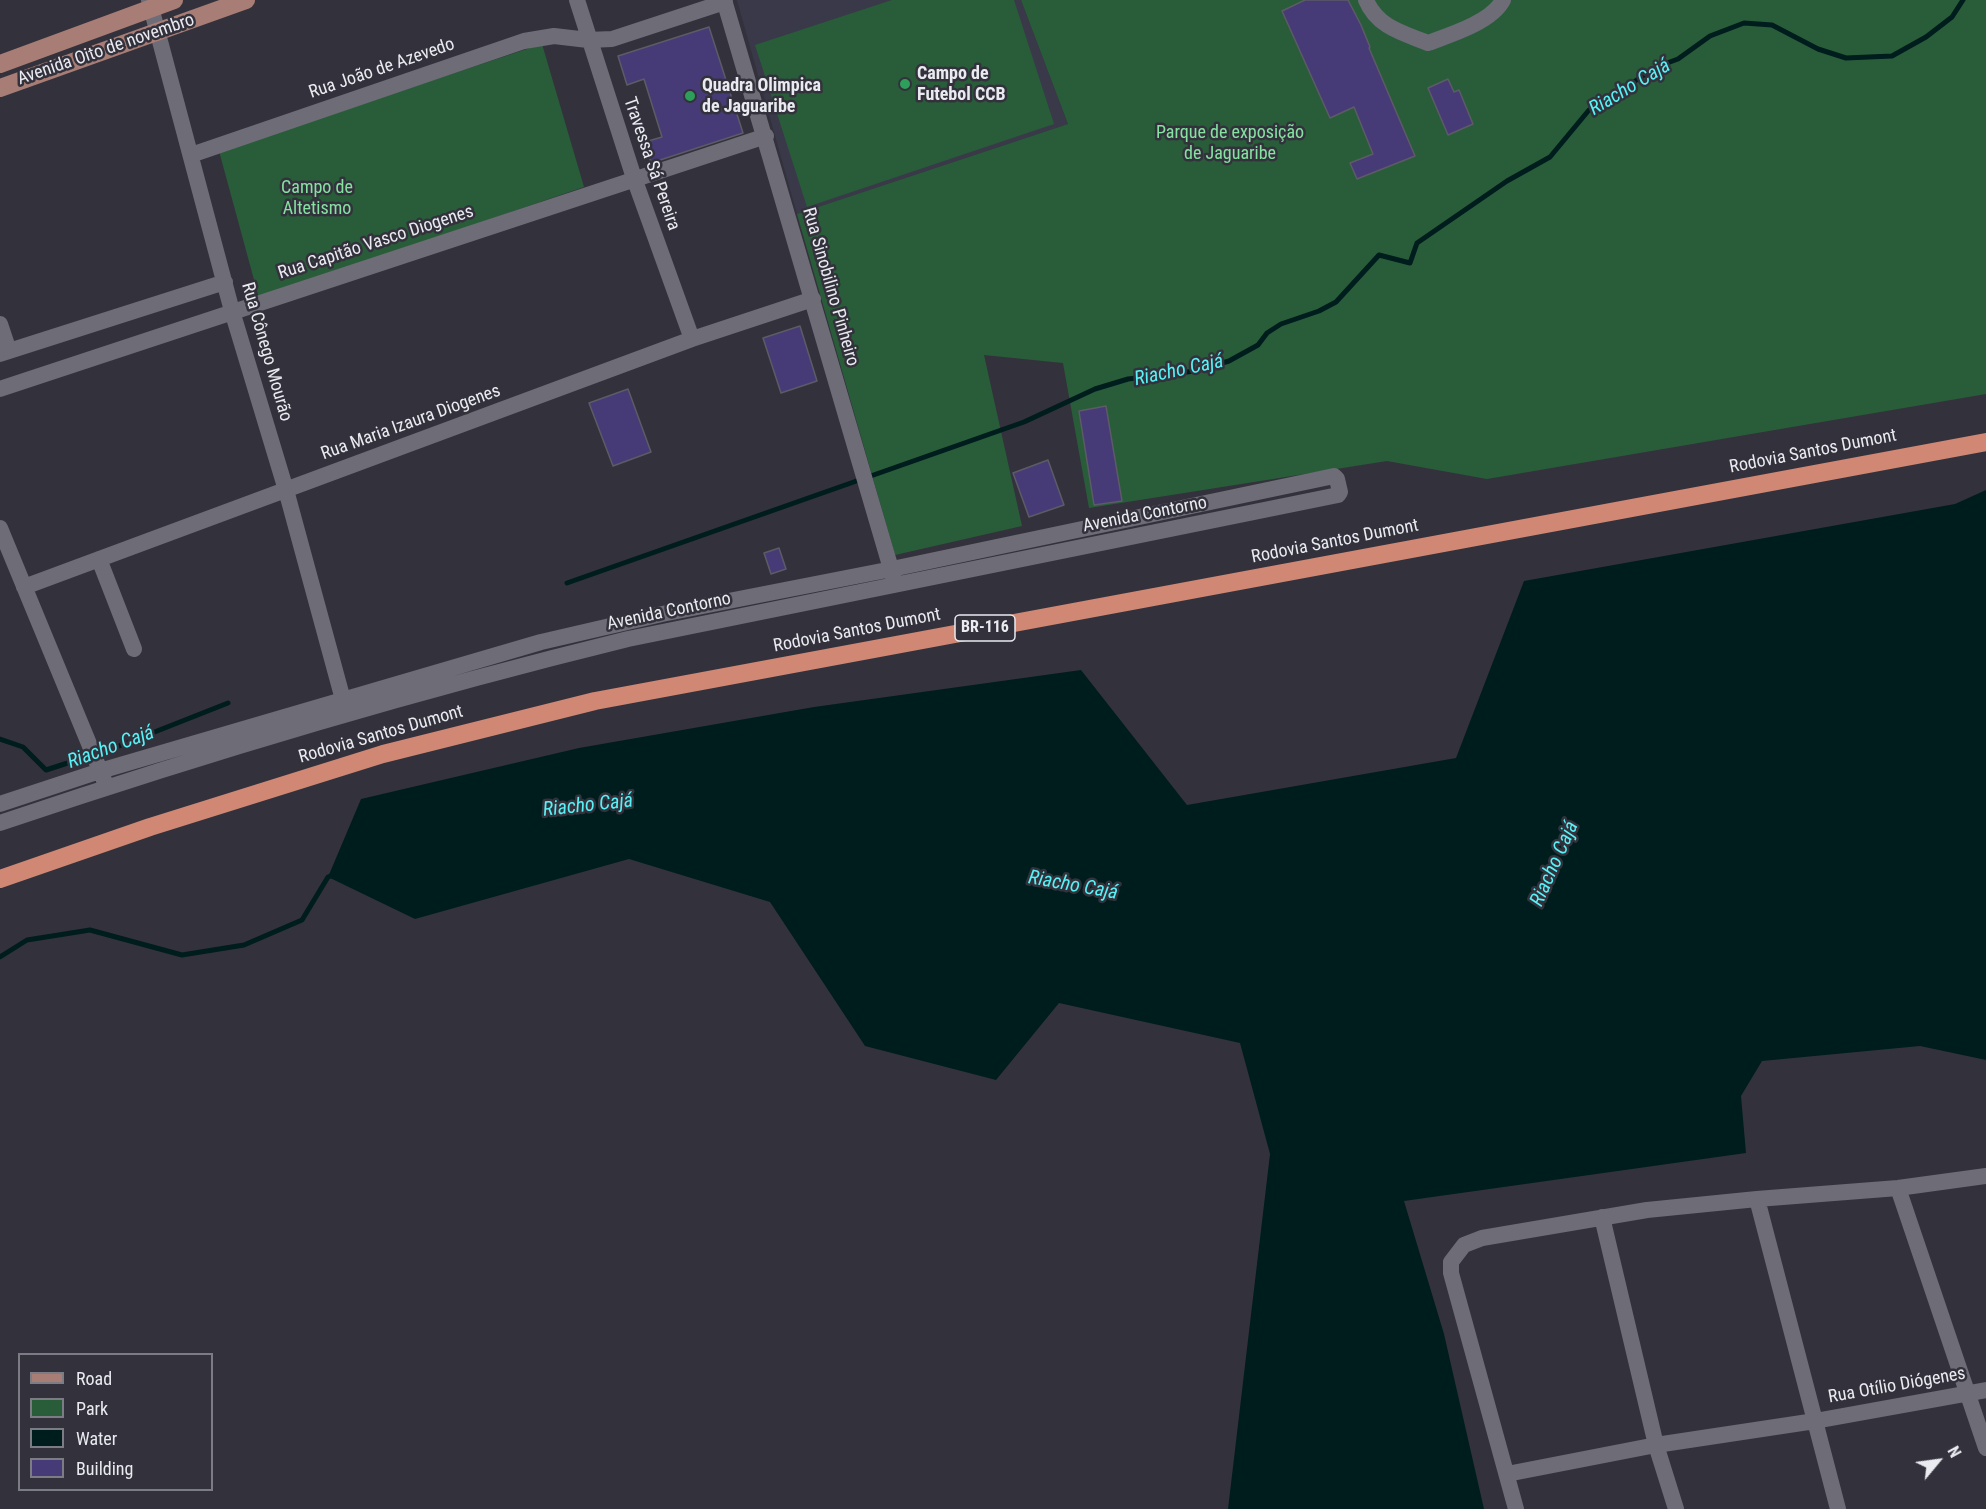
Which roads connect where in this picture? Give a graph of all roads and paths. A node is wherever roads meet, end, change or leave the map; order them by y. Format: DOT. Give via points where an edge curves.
graph roads {
  1 [pos="174,0"];
  2 [pos="246,0"];
  3 [pos="577,0"];
  4 [pos="1366,0"];
  5 [pos="1503,0"];
  6 [pos="724,1"];
  7 [pos="150,4"];
  8 [pos="157,33"];
  9 [pos="588,40"];
  10 [pos="0,64"];
  11 [pos="0,88"];
  12 [pos="766,136"];
  13 [pos="190,155"];
  14 [pos="634,178"];
  15 [pos="225,282"];
  16 [pos="813,299"];
  17 [pos="232,311"];
  18 [pos="0,324"];
  19 [pos="692,339"];
  20 [pos="4,353"];
  21 [pos="0,389"];
  22 [pos="1986,441"];
  23 [pos="286,490"];
  24 [pos="1119,521"];
  25 [pos="0,528"];
  26 [pos="1123,539"];
  27 [pos="99,559"];
  28 [pos="892,569"];
  29 [pos="896,585"];
  30 [pos="24,587"];
  31 [pos="134,649"];
  32 [pos="345,706"];
  33 [pos="104,779"];
  34 [pos="0,804"];
  35 [pos="0,823"];
  36 [pos="0,879"];
  37 [pos="1986,1176"];
  38 [pos="1898,1188"];
  39 [pos="1757,1199"];
  40 [pos="1602,1217"];
  41 [pos="1986,1390"];
  42 [pos="1968,1394"];
  43 [pos="1815,1421"];
  44 [pos="1656,1445"];
  45 [pos="1986,1448"];
  46 [pos="1507,1474"];
  47 [pos="1516,1509"];
  48 [pos="1676,1509"];
  49 [pos="1838,1509"];
  1 -- 7 [label="main road, Avenida Oito de novembro"];
  2 -- 8 [label="main road, Avenida Oito de novembro"];
  3 -- 9 [label="street, Travessa Sá Pereira"];
  4 -- 5 [label="street" via="1384,25 1428,43 1469,28"];
  6 -- 9 [label="street, Rua João de Azevedo" via="612,39"];
  6 -- 12 [label="street, Rua Sinobilino Pinheiro"];
  7 -- 8 [label="street, Rua Cônego Mourão"];
  7 -- 10 [label="main road, Avenida Oito de novembro"];
  8 -- 11 [label="main road, Avenida Oito de novembro"];
  8 -- 13 [label="street, Rua Cônego Mourão"];
  9 -- 13 [label="street, Rua João de Azevedo" via="554,36 524,41"];
  9 -- 14 [label="street, Travessa Sá Pereira"];
  12 -- 14 [label="street, Rua Capitão Vasco Diogenes"];
  12 -- 16 [label="street, Rua Sinobilino Pinheiro"];
  13 -- 15 [label="street, Rua Cônego Mourão"];
  14 -- 17 [label="street, Rua Capitão Vasco Diogenes"];
  14 -- 19 [label="street, Travessa Sá Pereira"];
  15 -- 17 [label="street, Rua Cônego Mourão"];
  15 -- 20 [label="street"];
  16 -- 19 [label="street, Rua Maria Izaura Diogenes"];
  16 -- 28 [label="street, Rua Sinobilino Pinheiro"];
  17 -- 21 [label="street, Rua Capitão Vasco Diogenes"];
  17 -- 23 [label="street, Rua Cônego Mourão"];
  18 -- 20 [label="street"];
  19 -- 23 [label="street, Rua Maria Izaura Diogenes"];
  22 -- 36 [label="highway, Rodovia Santos Dumont / BR-116" via="595,701 383,754"];
  23 -- 27 [label="street, Rua Maria Izaura Diogenes"];
  23 -- 32 [label="street, Rua Cônego Mourão"];
  24 -- 26 [label="street"];
  24 -- 26 [label="street, Avenida Contorno" via="1334,476 1340,492"];
  24 -- 28 [label="street"];
  25 -- 30 [label="street"];
  26 -- 29 [label="street, Avenida Contorno"];
  27 -- 30 [label="street, Rua Maria Izaura Diogenes"];
  27 -- 31 [label="street"];
  28 -- 29 [label="street, Rua Sinobilino Pinheiro"];
  28 -- 32 [label="street" via="551,639"];
  29 -- 32 [label="street, Avenida Contorno" via="628,639"];
  30 -- 33 [label="street"];
  32 -- 33 [label="street, Avenida Contorno"];
  33 -- 34 [label="street"];
  33 -- 35 [label="street, Avenida Contorno"];
  37 -- 38 [label="street"];
  38 -- 39 [label="street"];
  38 -- 42 [label="street"];
  39 -- 40 [label="street"];
  39 -- 43 [label="street"];
  40 -- 44 [label="street"];
  40 -- 46 [label="street" via="1482,1238 1464,1245 1450,1262"];
  41 -- 42 [label="street, Rua Otílio Diógenes"];
  42 -- 43 [label="street, Rua Otílio Diógenes"];
  42 -- 45 [label="street"];
  43 -- 44 [label="street, Rua Otílio Diógenes"];
  43 -- 49 [label="street"];
  44 -- 46 [label="street, Rua Otílio Diógenes"];
  44 -- 48 [label="street"];
  46 -- 47 [label="street"];
}
